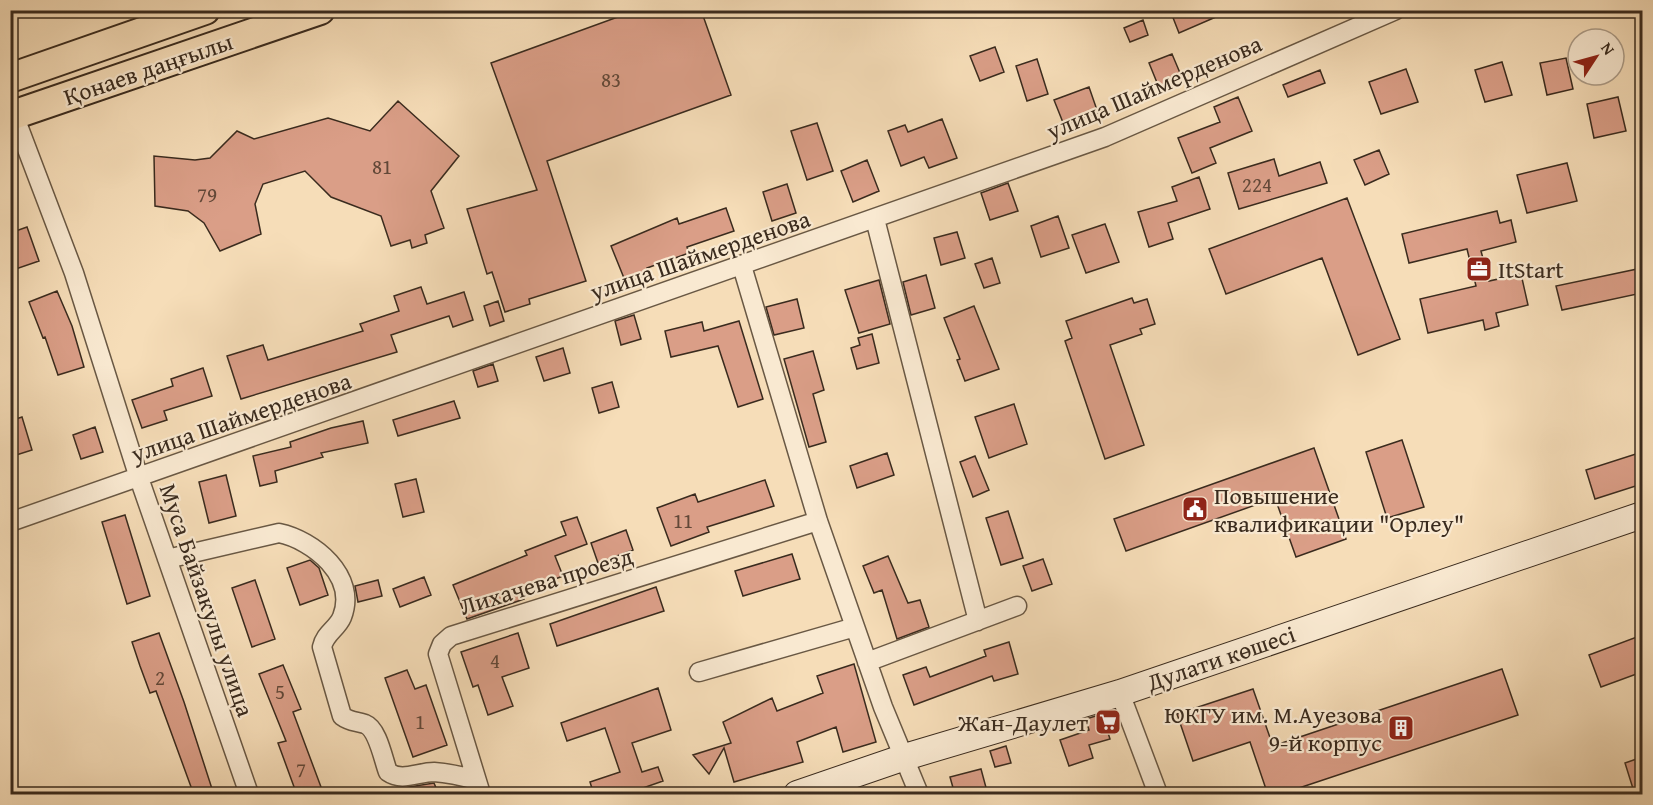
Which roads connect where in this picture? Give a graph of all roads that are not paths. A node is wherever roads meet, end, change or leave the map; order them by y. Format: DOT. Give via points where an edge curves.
graph roads {
  1 [pos="205,10"];
  2 [pos="320,10"];
  3 [pos="1396,10"];
  4 [pos="10,78"];
  5 [pos="12,115"];
  6 [pos="875,219"];
  7 [pos="742,266"];
  8 [pos="139,478"];
  9 [pos="1642,515"];
  10 [pos="818,521"];
  11 [pos="10,522"];
  12 [pos="167,559"];
  13 [pos="1017,606"];
  14 [pos="978,621"];
  15 [pos="855,627"];
  16 [pos="867,662"];
  17 [pos="699,672"];
  18 [pos="1120,693"];
  19 [pos="905,757"];
  20 [pos="478,787"];
  21 [pos="249,795"];
  22 [pos="797,795"];
  23 [pos="919,795"];
  24 [pos="1158,795"];
  1 -- 4 [label="main road"];
  2 -- 5 [label="main road, Қонаев даңғылы"];
  3 -- 6 [label="street, улица Шаймерденова" via="1105,138"];
  5 -- 8 [label="street, Муса Байзакулы улица" via="74,273"];
  6 -- 7 [label="street, улица Шаймерденова"];
  6 -- 14 [label="street"];
  7 -- 8 [label="street, улица Шаймерденова"];
  7 -- 10 [label="street"];
  8 -- 11 [label="street, улица Шаймерденова"];
  8 -- 12 [label="street, Муса Байзакулы улица"];
  9 -- 18 [label="main road, Дулати көшесі"];
  10 -- 15 [label="street"];
  10 -- 20 [label="street, Лихачева проезд" via="451,636 438,654"];
  12 -- 20 [label="street" via="279,533 296,536 315,547 338,576 344,593 341,620 324,637 322,647 342,716 373,729 388,772 393,776 431,772"];
  12 -- 21 [label="street, Муса Байзакулы улица"];
  13 -- 14 [label="street"];
  14 -- 16 [label="street"];
  15 -- 16 [label="street"];
  15 -- 17 [label="street"];
  16 -- 19 [label="street"];
  18 -- 19 [label="main road, Дулати көшесі"];
  18 -- 24 [label="street"];
  19 -- 22 [label="main road, Дулати көшесі"];
  19 -- 23 [label="street"];
}
